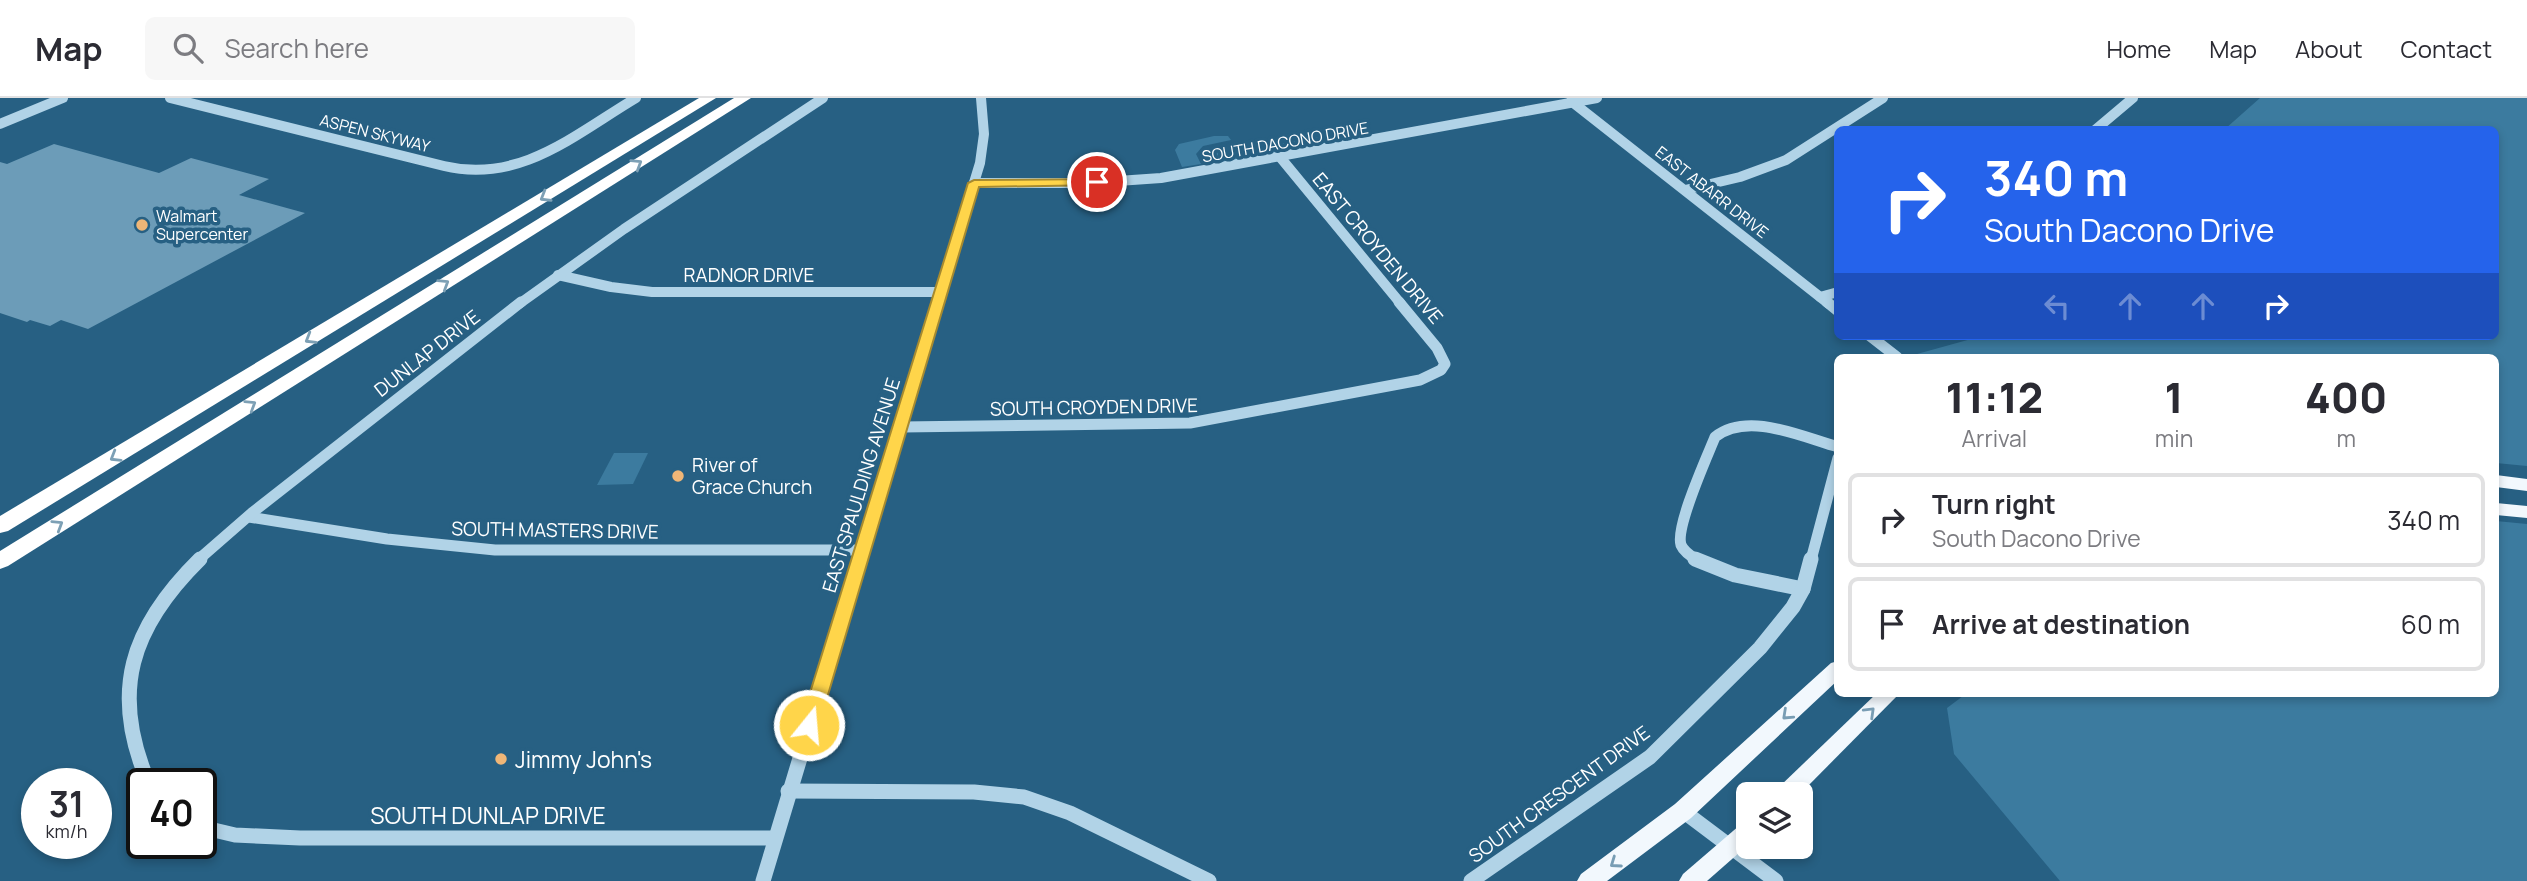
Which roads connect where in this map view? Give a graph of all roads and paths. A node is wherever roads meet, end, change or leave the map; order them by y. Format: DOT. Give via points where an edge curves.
graph roads {
  1 [pos="63,98"];
  2 [pos="170,98"];
  3 [pos="636,98"];
  4 [pos="709,98"];
  5 [pos="744,98"];
  6 [pos="823,98"];
  7 [pos="981,98"];
  8 [pos="1597,98"];
  9 [pos="1883,98"];
  10 [pos="2133,98"];
  11 [pos="1571,100"];
  12 [pos="0,124"];
  13 [pos="1839,126"];
  14 [pos="2100,126"];
  15 [pos="1834,129"];
  16 [pos="1280,157"];
  17 [pos="491,171"];
  18 [pos="974,183"];
  19 [pos="1685,190"];
  20 [pos="558,275"];
  21 [pos="942,292"];
  22 [pos="1834,293"];
  23 [pos="1820,297"];
  24 [pos="1834,308"];
  25 [pos="1875,340"];
  26 [pos="1893,354"];
  27 [pos="1445,364"];
  28 [pos="902,427"];
  29 [pos="1834,446"];
  30 [pos="1834,473"];
  31 [pos="2499,481"];
  32 [pos="2527,485"];
  33 [pos="2499,509"];
  34 [pos="2527,512"];
  35 [pos="249,517"];
  36 [pos="0,526"];
  37 [pos="863,550"];
  38 [pos="0,561"];
  39 [pos="1803,589"];
  40 [pos="1834,672"];
  41 [pos="1887,697"];
  42 [pos="128,700"];
  43 [pos="143,768"];
  44 [pos="1798,782"];
  45 [pos="788,791"];
  46 [pos="1683,811"];
  47 [pos="217,831"];
  48 [pos="775,838"];
  49 [pos="1736,843"];
  50 [pos="1731,847"];
  51 [pos="763,881"];
  52 [pos="1209,881"];
  53 [pos="1471,881"];
  54 [pos="1589,881"];
  55 [pos="1691,881"];
  56 [pos="1776,881"];
  1 -- 12 [label="street"];
  2 -- 17 [label="street, ASPEN SKYWAY" via="459,170"];
  3 -- 17 [label="street" via="528,160"];
  4 -- 36 [label="highway, one-way"];
  38 -- 5 [label="highway, one-way"];
  6 -- 20 [label="street, DUNLAP DRIVE"];
  7 -- 18 [label="street, EAST SPAULDING AVENUE" via="984,142"];
  8 -- 11 [label="street, SOUTH DACONO DRIVE"];
  9 -- 13 [label="street"];
  10 -- 14 [label="street"];
  11 -- 16 [label="street, SOUTH DACONO DRIVE"];
  11 -- 19 [label="street, EAST ABARR DRIVE"];
  15 -- 19 [label="street" via="1786,160"];
  16 -- 18 [label="street, SOUTH DACONO DRIVE" via="1140,180"];
  16 -- 27 [label="street, EAST CROYDEN DRIVE" via="1437,348"];
  18 -- 21 [label="street, EAST SPAULDING AVENUE"];
  19 -- 23 [label="street, EAST ABARR DRIVE"];
  20 -- 21 [label="street, RADNOR DRIVE" via="652,292"];
  20 -- 35 [label="street, DUNLAP DRIVE"];
  21 -- 28 [label="street, EAST SPAULDING AVENUE"];
  22 -- 23 [label="street"];
  23 -- 24 [label="street, EAST ABARR DRIVE"];
  25 -- 26 [label="street"];
  27 -- 28 [label="street, SOUTH CROYDEN DRIVE" via="1420,380 1206,422"];
  28 -- 37 [label="street, EAST SPAULDING AVENUE"];
  29 -- 39 [label="street" via="1748,425 1724,429 1715,437 1681,528 1681,545 1705,565"];
  30 -- 39 [label="street, SOUTH CRESCENT DRIVE"];
  31 -- 32 [label="main road"];
  33 -- 34 [label="main road"];
  35 -- 37 [label="street, SOUTH MASTERS DRIVE" via="495,550"];
  35 -- 42 [label="street, DUNLAP DRIVE" via="159,603 134,656"];
  37 -- 45 [label="street, EAST SPAULDING AVENUE"];
  39 -- 53 [label="street, SOUTH CRESCENT DRIVE" via="1760,648 1650,757"];
  40 -- 46 [label="main road, one-way"];
  44 -- 41 [label="main road, one-way"];
  42 -- 43 [label="street"];
  45 -- 48 [label="street, EAST SPAULDING AVENUE"];
  45 -- 52 [label="street" via="974,792 1024,797 1070,813"];
  46 -- 50 [label="street"];
  46 -- 54 [label="main road, one-way"];
  47 -- 48 [label="street, SOUTH DUNLAP DRIVE" via="290,837"];
  48 -- 51 [label="street, EAST SPAULDING AVENUE"];
  49 -- 50 [label="main road"];
  50 -- 55 [label="main road"];
  50 -- 56 [label="street"];
}
